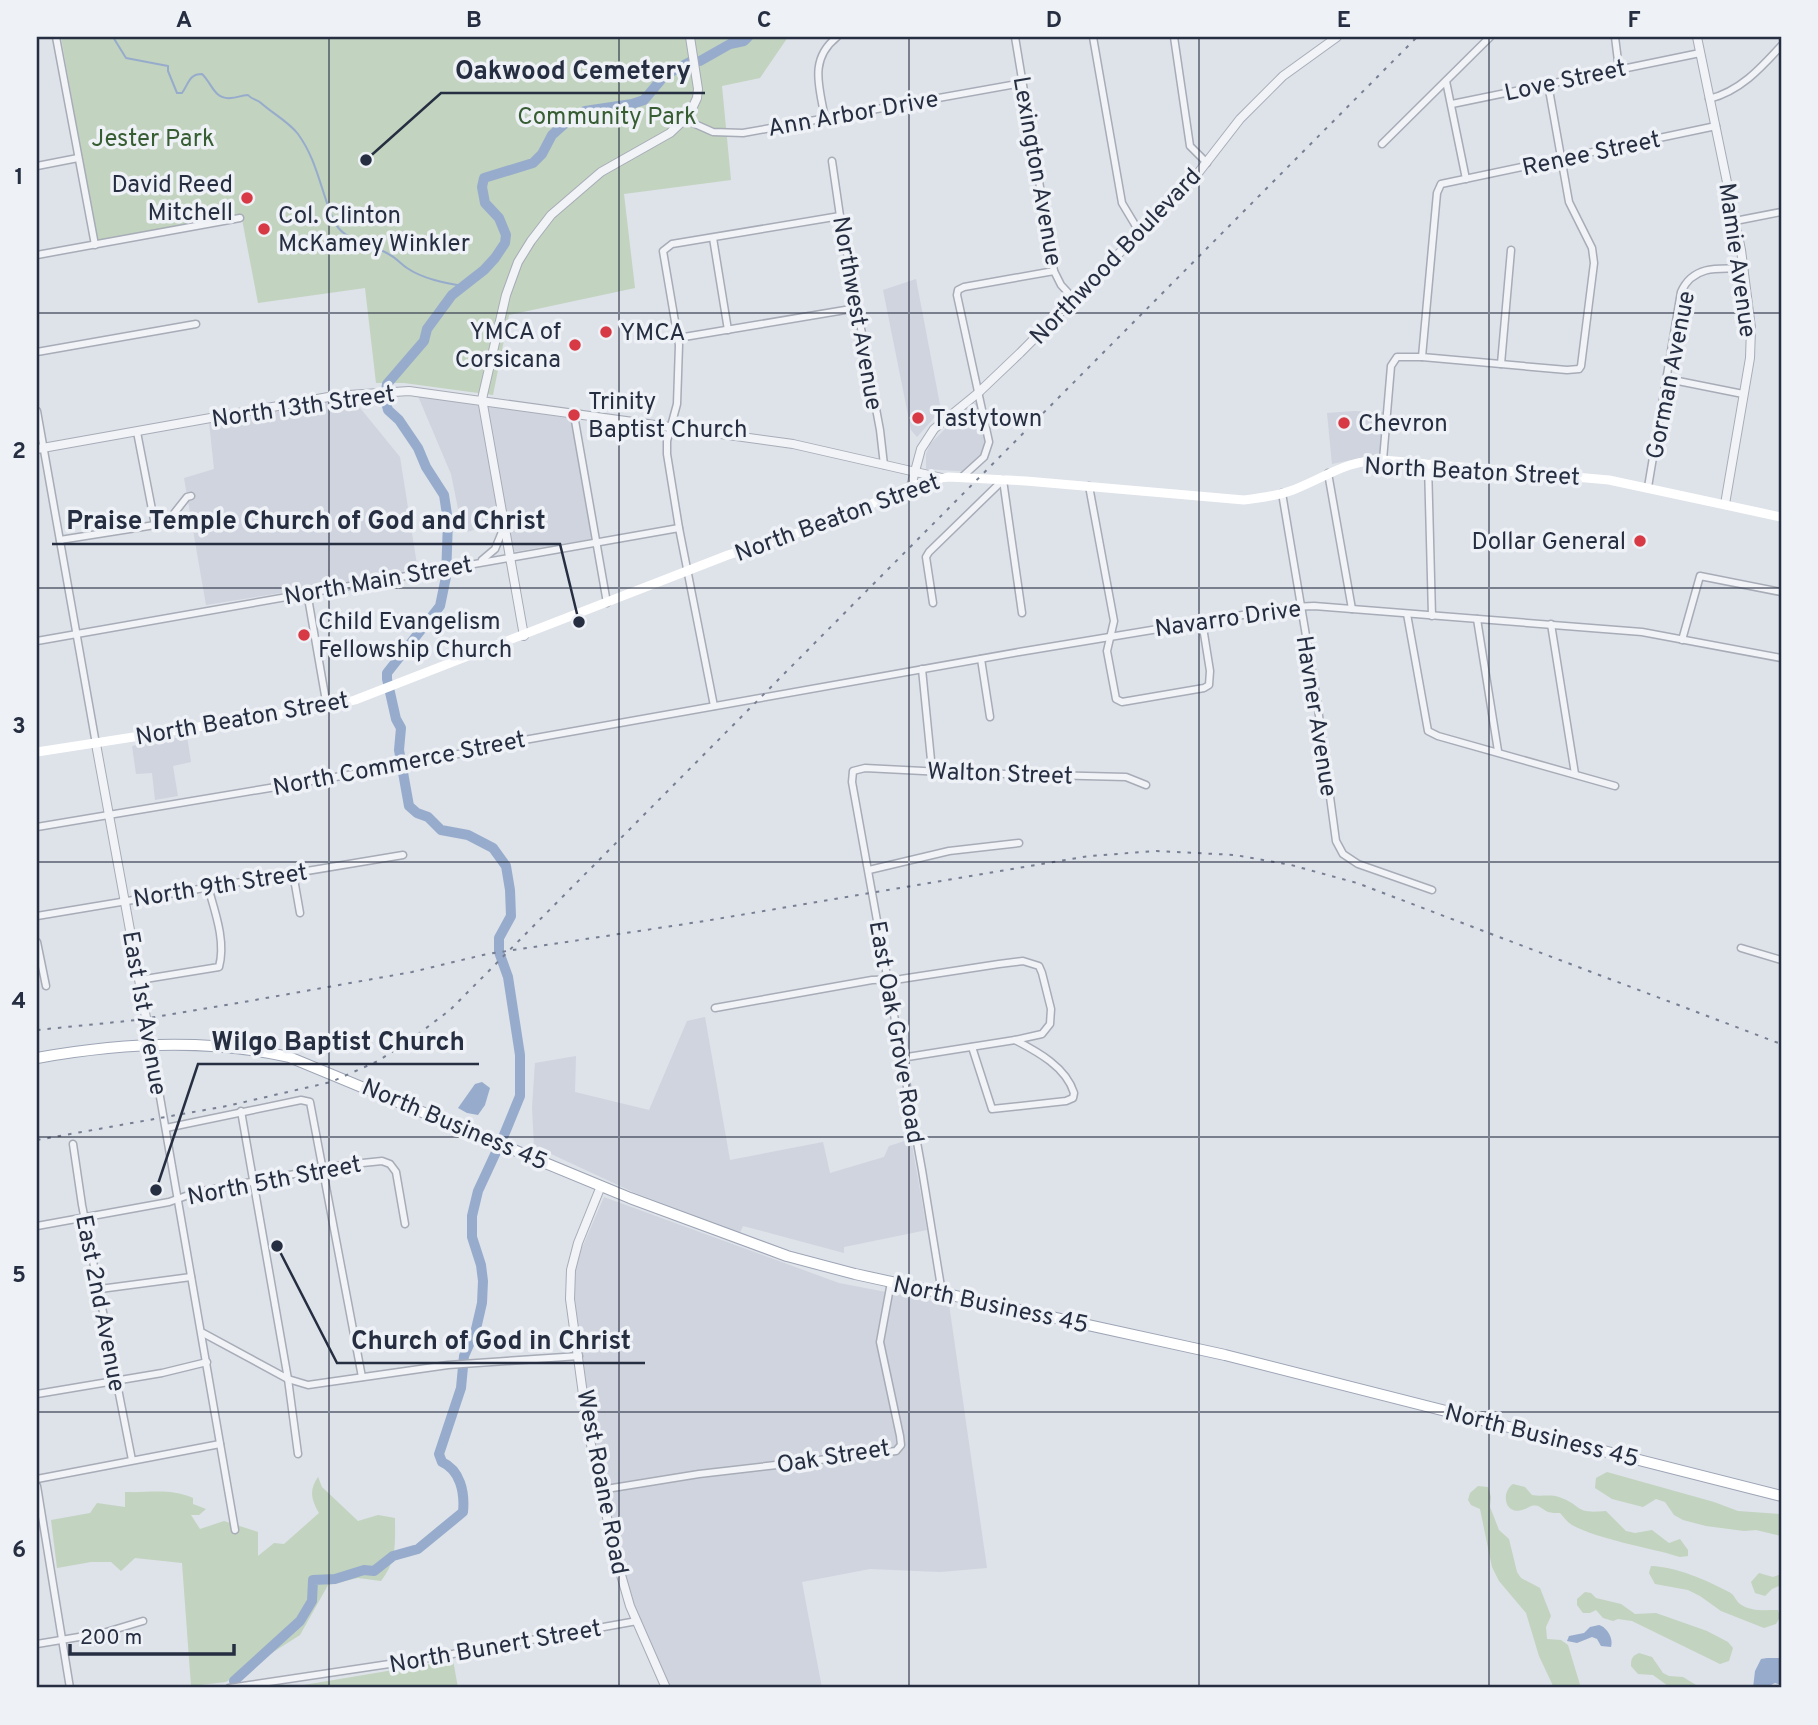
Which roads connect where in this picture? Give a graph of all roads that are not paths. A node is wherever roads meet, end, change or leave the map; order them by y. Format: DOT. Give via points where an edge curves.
graph roads {
  1 [pos="56,37"];
  2 [pos="690,37"];
  3 [pos="837,37"];
  4 [pos="1015,37"];
  5 [pos="1094,37"];
  6 [pos="1174,37"];
  7 [pos="1337,37"];
  8 [pos="1490,37"];
  9 [pos="1615,37"];
  10 [pos="1697,37"];
  11 [pos="1781,46"];
  12 [pos="1700,53"];
  13 [pos="1619,69"];
  14 [pos="1446,81"];
  15 [pos="1022,83"];
  16 [pos="1548,83"];
  17 [pos="1709,99"];
  18 [pos="1452,104"];
  19 [pos="825,119"];
  20 [pos="686,120"];
  21 [pos="1716,126"];
  22 [pos="1382,144"];
  23 [pos="78,158"];
  24 [pos="1563,159"];
  25 [pos="832,161"];
  26 [pos="1207,163"];
  27 [pos="37,166"];
  28 [pos="1466,179"];
  29 [pos="1781,212"];
  30 [pos="840,216"];
  31 [pos="240,218"];
  32 [pos="1735,221"];
  33 [pos="1140,233"];
  34 [pos="713,238"];
  35 [pos="95,245"];
  36 [pos="1511,250"];
  37 [pos="37,255"];
  38 [pos="1744,270"];
  39 [pos="1054,271"];
  40 [pos="1074,299"];
  41 [pos="857,308"];
  42 [pos="197,324"];
  43 [pos="728,330"];
  44 [pos="678,338"];
  45 [pos="37,352"];
  46 [pos="1422,357"];
  47 [pos="1501,364"];
  48 [pos="1668,379"];
  49 [pos="978,393"];
  50 [pos="1743,394"];
  51 [pos="482,399"];
  52 [pos="37,411"];
  53 [pos="574,415"];
  54 [pos="671,428"];
  55 [pos="137,432"];
  56 [pos="40,448"];
  57 [pos="1383,460"];
  58 [pos="1428,464"];
  59 [pos="884,465"];
  60 [pos="915,472"];
  61 [pos="1328,473"];
  62 [pos="962,477"];
  63 [pos="942,478"];
  64 [pos="1003,480"];
  65 [pos="911,486"];
  66 [pos="1089,486"];
  67 [pos="1648,487"];
  68 [pos="1282,494"];
  69 [pos="191,496"];
  70 [pos="1725,504"];
  71 [pos="1781,517"];
  72 [pos="155,525"];
  73 [pos="505,525"];
  74 [pos="678,528"];
  75 [pos="60,540"];
  76 [pos="595,542"];
  77 [pos="510,557"];
  78 [pos="480,562"];
  79 [pos="687,571"];
  80 [pos="307,592"];
  81 [pos="1781,592"];
  82 [pos="607,603"];
  83 [pos="933,603"];
  84 [pos="1300,606"];
  85 [pos="1352,609"];
  86 [pos="1022,613"];
  87 [pos="1407,614"];
  88 [pos="1432,616"];
  89 [pos="1477,619"];
  90 [pos="1202,621"];
  91 [pos="1550,624"];
  92 [pos="76,633"];
  93 [pos="524,636"];
  94 [pos="1110,636"];
  95 [pos="1682,640"];
  96 [pos="37,641"];
  97 [pos="1781,655"];
  98 [pos="981,659"];
  99 [pos="922,669"];
  100 [pos="762,698"];
  101 [pos="714,706"];
  102 [pos="327,707"];
  103 [pos="990,718"];
  104 [pos="96,744"];
  105 [pos="1498,751"];
  106 [pos="37,752"];
  107 [pos="932,770"];
  108 [pos="853,771"];
  109 [pos="1575,774"];
  110 [pos="1146,785"];
  111 [pos="1615,786"];
  112 [pos="109,816"];
  113 [pos="37,827"];
  114 [pos="1019,843"];
  115 [pos="403,855"];
  116 [pos="869,870"];
  117 [pos="293,873"];
  118 [pos="208,887"];
  119 [pos="1432,890"];
  120 [pos="125,901"];
  121 [pos="300,913"];
  122 [pos="37,916"];
  123 [pos="37,942"];
  124 [pos="1741,948"];
  125 [pos="1781,960"];
  126 [pos="139,979"];
  127 [pos="887,979"];
  128 [pos="46,986"];
  129 [pos="715,1007"];
  130 [pos="1015,1041"];
  131 [pos="151,1045"];
  132 [pos="972,1047"];
  133 [pos="37,1058"];
  134 [pos="901,1058"];
  135 [pos="241,1111"];
  136 [pos="166,1128"];
  137 [pos="73,1144"];
  138 [pos="323,1168"];
  139 [pos="253,1182"];
  140 [pos="601,1186"];
  141 [pos="178,1198"];
  142 [pos="84,1218"];
  143 [pos="405,1224"];
  144 [pos="37,1226"];
  145 [pos="191,1277"];
  146 [pos="891,1282"];
  147 [pos="100,1289"];
  148 [pos="942,1293"];
  149 [pos="203,1333"];
  150 [pos="579,1356"];
  151 [pos="207,1362"];
  152 [pos="362,1377"];
  153 [pos="288,1379"];
  154 [pos="116,1380"];
  155 [pos="37,1394"];
  156 [pos="220,1444"];
  157 [pos="298,1454"];
  158 [pos="132,1460"];
  159 [pos="37,1479"];
  160 [pos="37,1486"];
  161 [pos="600,1490"];
  162 [pos="1781,1496"];
  163 [pos="235,1530"];
  164 [pos="143,1621"];
  165 [pos="637,1621"];
  166 [pos="63,1639"];
  167 [pos="37,1644"];
  168 [pos="70,1688"];
  169 [pos="229,1688"];
  170 [pos="666,1688"];
  1 -- 23 [label="street"];
  2 -- 20 [label="street" via="698,94"];
  3 -- 19 [label="street" via="817,70"];
  4 -- 15 [label="street, Lexington Avenue"];
  5 -- 33 [label="street" via="1122,203"];
  6 -- 26 [label="street" via="1190,146"];
  7 -- 26 [label="street, Northwood Boulevard" via="1283,76 1240,119"];
  8 -- 14 [label="street"];
  9 -- 13 [label="street"];
  10 -- 12 [label="street, Mamie Avenue"];
  11 -- 17 [label="street" via="1744,83"];
  12 -- 13 [label="street, Love Street"];
  12 -- 17 [label="street, Mamie Avenue"];
  13 -- 16 [label="street, Love Street"];
  14 -- 18 [label="street"];
  14 -- 22 [label="street"];
  15 -- 19 [label="street, Ann Arbor Drive"];
  15 -- 39 [label="street, Lexington Avenue"];
  16 -- 18 [label="street, Love Street"];
  16 -- 24 [label="street"];
  17 -- 21 [label="street, Mamie Avenue"];
  18 -- 28 [label="street"];
  19 -- 20 [label="street, Ann Arbor Drive" via="730,134"];
  20 -- 51 [label="street" via="601,172 551,215 531,241 509,284"];
  21 -- 24 [label="street, Renee Street"];
  21 -- 32 [label="street, Mamie Avenue"];
  23 -- 27 [label="street"];
  23 -- 35 [label="street"];
  24 -- 28 [label="street, Renee Street"];
  24 -- 47 [label="street" via="1569,202 1592,248 1594,263 1583,362 1577,369 1567,370"];
  25 -- 30 [label="street, Northwest Avenue"];
  26 -- 33 [label="street, Northwood Boulevard"];
  28 -- 46 [label="street, Renee Street" via="1441,184 1437,193"];
  29 -- 32 [label="street"];
  30 -- 34 [label="street"];
  30 -- 41 [label="street, Northwest Avenue"];
  31 -- 35 [label="street"];
  32 -- 38 [label="street, Mamie Avenue"];
  33 -- 40 [label="street, Northwood Boulevard"];
  34 -- 43 [label="street"];
  34 -- 44 [label="street" via="664,249"];
  35 -- 37 [label="street"];
  36 -- 47 [label="street"];
  38 -- 48 [label="street, Gorman Avenue" via="1712,268 1685,282"];
  38 -- 50 [label="street, Mamie Avenue" via="1751,342"];
  39 -- 40 [label="street, Lexington Avenue"];
  39 -- 49 [label="street" via="958,290"];
  40 -- 49 [label="street, Northwood Boulevard"];
  41 -- 43 [label="street"];
  41 -- 59 [label="street, Northwest Avenue"];
  42 -- 45 [label="street"];
  43 -- 44 [label="street"];
  44 -- 54 [label="street" via="677,404"];
  46 -- 47 [label="street"];
  46 -- 57 [label="street" via="1402,356 1392,361"];
  48 -- 50 [label="street"];
  48 -- 67 [label="street, Gorman Avenue"];
  49 -- 60 [label="street, Northwood Boulevard" via="934,429 921,449"];
  49 -- 62 [label="street" via="988,450"];
  50 -- 70 [label="street, Mamie Avenue"];
  51 -- 53 [label="street, North 13th Street"];
  51 -- 55 [label="street, North 13th Street" via="409,391 369,393"];
  51 -- 73 [label="street"];
  52 -- 56 [label="street"];
  53 -- 54 [label="street, North 13th Street"];
  53 -- 76 [label="street"];
  54 -- 59 [label="street, North 13th Street" via="793,444"];
  54 -- 74 [label="street" via="667,454"];
  55 -- 56 [label="street, North 13th Street"];
  55 -- 72 [label="street"];
  56 -- 75 [label="street"];
  57 -- 58 [label="main road, North Beaton Street"];
  57 -- 61 [label="main road, North Beaton Street"];
  58 -- 67 [label="main road, North Beaton Street"];
  58 -- 88 [label="street"];
  59 -- 60 [label="street, North 13th Street"];
  60 -- 63 [label="street, North 13th Street"];
  60 -- 65 [label="street, Northwood Boulevard"];
  61 -- 68 [label="main road, North Beaton Street"];
  61 -- 85 [label="street"];
  62 -- 63 [label="main road, North Beaton Street"];
  62 -- 64 [label="main road, North Beaton Street"];
  63 -- 65 [label="main road, North Beaton Street"];
  64 -- 66 [label="main road, North Beaton Street"];
  64 -- 83 [label="street" via="926,557"];
  64 -- 86 [label="street"];
  65 -- 79 [label="main road, North Beaton Street" via="832,522"];
  66 -- 68 [label="main road, North Beaton Street" via="1228,500"];
  66 -- 94 [label="street" via="1114,621"];
  67 -- 70 [label="main road, North Beaton Street"];
  68 -- 84 [label="street, Havner Avenue"];
  69 -- 72 [label="street"];
  70 -- 71 [label="main road, North Beaton Street"];
  72 -- 75 [label="street"];
  73 -- 77 [label="street"];
  73 -- 78 [label="street" via="495,549"];
  74 -- 76 [label="street, North Main Street"];
  74 -- 79 [label="street"];
  75 -- 92 [label="street"];
  76 -- 77 [label="street, North Main Street"];
  76 -- 82 [label="street"];
  77 -- 78 [label="street, North Main Street"];
  77 -- 93 [label="street"];
  78 -- 80 [label="street, North Main Street"];
  79 -- 82 [label="main road, North Beaton Street"];
  79 -- 101 [label="street"];
  80 -- 92 [label="street, North Main Street"];
  80 -- 102 [label="street"];
  81 -- 95 [label="street" via="1700,576"];
  82 -- 93 [label="main road, North Beaton Street"];
  84 -- 85 [label="street, Navarro Drive"];
  84 -- 90 [label="street, Navarro Drive"];
  84 -- 119 [label="street, Havner Avenue" via="1336,841 1343,854 1358,864"];
  85 -- 87 [label="street, Navarro Drive"];
  87 -- 88 [label="street, Navarro Drive"];
  87 -- 105 [label="street" via="1428,731"];
  88 -- 89 [label="street, Navarro Drive"];
  89 -- 91 [label="street, Navarro Drive"];
  89 -- 105 [label="street"];
  90 -- 94 [label="street, Navarro Drive"];
  90 -- 94 [label="street" via="1209,685 1122,702 1116,699 1107,651"];
  91 -- 95 [label="street, Navarro Drive"];
  91 -- 109 [label="street"];
  92 -- 96 [label="street, North Main Street"];
  92 -- 104 [label="street"];
  93 -- 102 [label="main road, North Beaton Street"];
  94 -- 98 [label="street, Navarro Drive"];
  95 -- 97 [label="street, Navarro Drive"];
  98 -- 99 [label="street, Navarro Drive"];
  98 -- 103 [label="street"];
  99 -- 100 [label="street, Navarro Drive"];
  99 -- 107 [label="street"];
  100 -- 101 [label="street, North Commerce Street"];
  101 -- 112 [label="street, North Commerce Street"];
  102 -- 104 [label="main road, North Beaton Street"];
  104 -- 106 [label="main road, North Beaton Street"];
  104 -- 112 [label="street, East 1st Avenue"];
  105 -- 109 [label="street"];
  107 -- 108 [label="street, Walton Street"];
  107 -- 110 [label="street, Walton Street" via="1126,777"];
  108 -- 116 [label="street, East Oak Grove Road"];
  109 -- 111 [label="street"];
  112 -- 113 [label="street, North Commerce Street"];
  112 -- 120 [label="street, East 1st Avenue"];
  114 -- 116 [label="street" via="949,851"];
  115 -- 117 [label="street, North 9th Street"];
  116 -- 127 [label="street, East Oak Grove Road"];
  117 -- 118 [label="street, North 9th Street"];
  117 -- 121 [label="street"];
  118 -- 120 [label="street, North 9th Street"];
  118 -- 126 [label="street" via="218,922 219,967"];
  120 -- 122 [label="street, North 9th Street"];
  120 -- 126 [label="street, East 1st Avenue"];
  123 -- 128 [label="street"];
  124 -- 125 [label="street"];
  126 -- 131 [label="street, East 1st Avenue"];
  127 -- 129 [label="street"];
  127 -- 130 [label="street" via="1023,961 1039,966 1048,992 1050,1024 1042,1034"];
  127 -- 134 [label="street, East Oak Grove Road"];
  130 -- 132 [label="street"];
  130 -- 132 [label="street" via="1056,1067 1071,1082 1073,1098 996,1110 990,1107"];
  131 -- 133 [label="main road, North Business 45"];
  131 -- 136 [label="street, East 1st Avenue"];
  131 -- 140 [label="main road, North Business 45" via="259,1050 311,1065"];
  132 -- 134 [label="street"];
  134 -- 148 [label="street, East Oak Grove Road"];
  135 -- 136 [label="street"];
  135 -- 138 [label="street" via="308,1101"];
  135 -- 139 [label="street"];
  136 -- 141 [label="street, East 1st Avenue"];
  137 -- 142 [label="street, East 2nd Avenue"];
  138 -- 139 [label="street, North 5th Street"];
  138 -- 143 [label="street, North 5th Street" via="388,1162 396,1172"];
  138 -- 152 [label="street"];
  139 -- 141 [label="street, North 5th Street"];
  139 -- 153 [label="street"];
  140 -- 146 [label="main road, North Business 45" via="787,1256"];
  140 -- 150 [label="street" via="571,1270 570,1299"];
  141 -- 142 [label="street, North 5th Street"];
  141 -- 145 [label="street, East 1st Avenue"];
  142 -- 144 [label="street, North 5th Street"];
  142 -- 147 [label="street, East 2nd Avenue"];
  145 -- 147 [label="street"];
  145 -- 149 [label="street, East 1st Avenue"];
  146 -- 148 [label="main road, North Business 45"];
  146 -- 161 [label="street, Oak Street" via="880,1342 900,1436 896,1451"];
  147 -- 154 [label="street, East 2nd Avenue"];
  148 -- 162 [label="main road, North Business 45" via="1225,1355"];
  149 -- 151 [label="street, East 1st Avenue"];
  149 -- 153 [label="street"];
  150 -- 152 [label="street, West Roane Road" via="478,1362"];
  150 -- 161 [label="street, West Roane Road"];
  151 -- 154 [label="street"];
  151 -- 156 [label="street, East 1st Avenue"];
  152 -- 153 [label="street, West Roane Road" via="317,1385"];
  153 -- 157 [label="street"];
  154 -- 155 [label="street"];
  154 -- 158 [label="street, East 2nd Avenue"];
  156 -- 158 [label="street"];
  156 -- 163 [label="street, East 1st Avenue"];
  158 -- 159 [label="street"];
  160 -- 166 [label="street"];
  161 -- 165 [label="street, West Roane Road" via="621,1578"];
  164 -- 166 [label="street"];
  165 -- 169 [label="street, North Bunert Street"];
  165 -- 170 [label="street, West Roane Road"];
  166 -- 167 [label="street"];
  166 -- 168 [label="street"];
}
